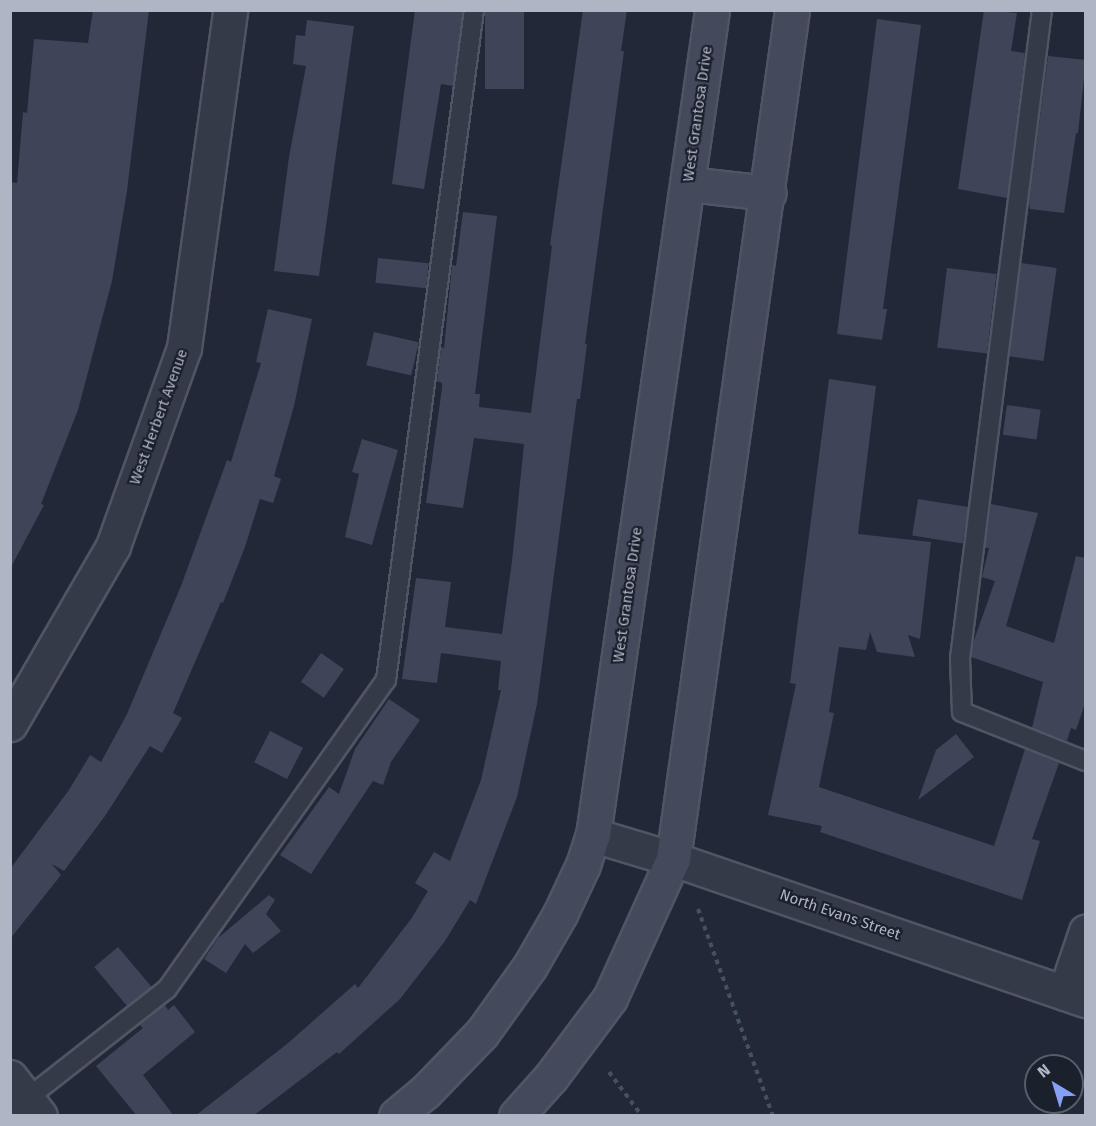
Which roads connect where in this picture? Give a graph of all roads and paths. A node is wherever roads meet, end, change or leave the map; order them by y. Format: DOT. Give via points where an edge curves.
graph roads {
  1 [pos="230,10"];
  2 [pos="474,10"];
  3 [pos="712,10"];
  4 [pos="792,10"];
  5 [pos="1042,10"];
  6 [pos="688,184"];
  7 [pos="768,193"];
  8 [pos="10,724"];
  9 [pos="1086,761"];
  10 [pos="593,835"];
  11 [pos="673,859"];
  12 [pos="698,909"];
  13 [pos="1086,931"];
  14 [pos="1075,997"];
  15 [pos="609,1072"];
  16 [pos="22,1101"];
  17 [pos="396,1116"];
  18 [pos="516,1116"];
  19 [pos="642,1116"];
  20 [pos="773,1116"];
  1 -- 8 [label="street, West Herbert Avenue" via="184,348 113,546"];
  2 -- 16 [label="lane" via="386,680 167,989"];
  3 -- 6 [label="street, West Grantosa Drive"];
  4 -- 7 [label="street"];
  5 -- 9 [label="lane" via="960,658 962,712"];
  6 -- 7 [label="street"];
  6 -- 10 [label="street, West Grantosa Drive"];
  7 -- 11 [label="street"];
  10 -- 11 [label="street, North Evans Street"];
  10 -- 17 [label="street, West Grantosa Drive" via="560,914 530,966 482,1033"];
  11 -- 14 [label="street, North Evans Street"];
  11 -- 18 [label="street" via="610,998"];
  12 -- 20 [label="path"];
  13 -- 14 [label="street"];
  15 -- 19 [label="path"];
}
